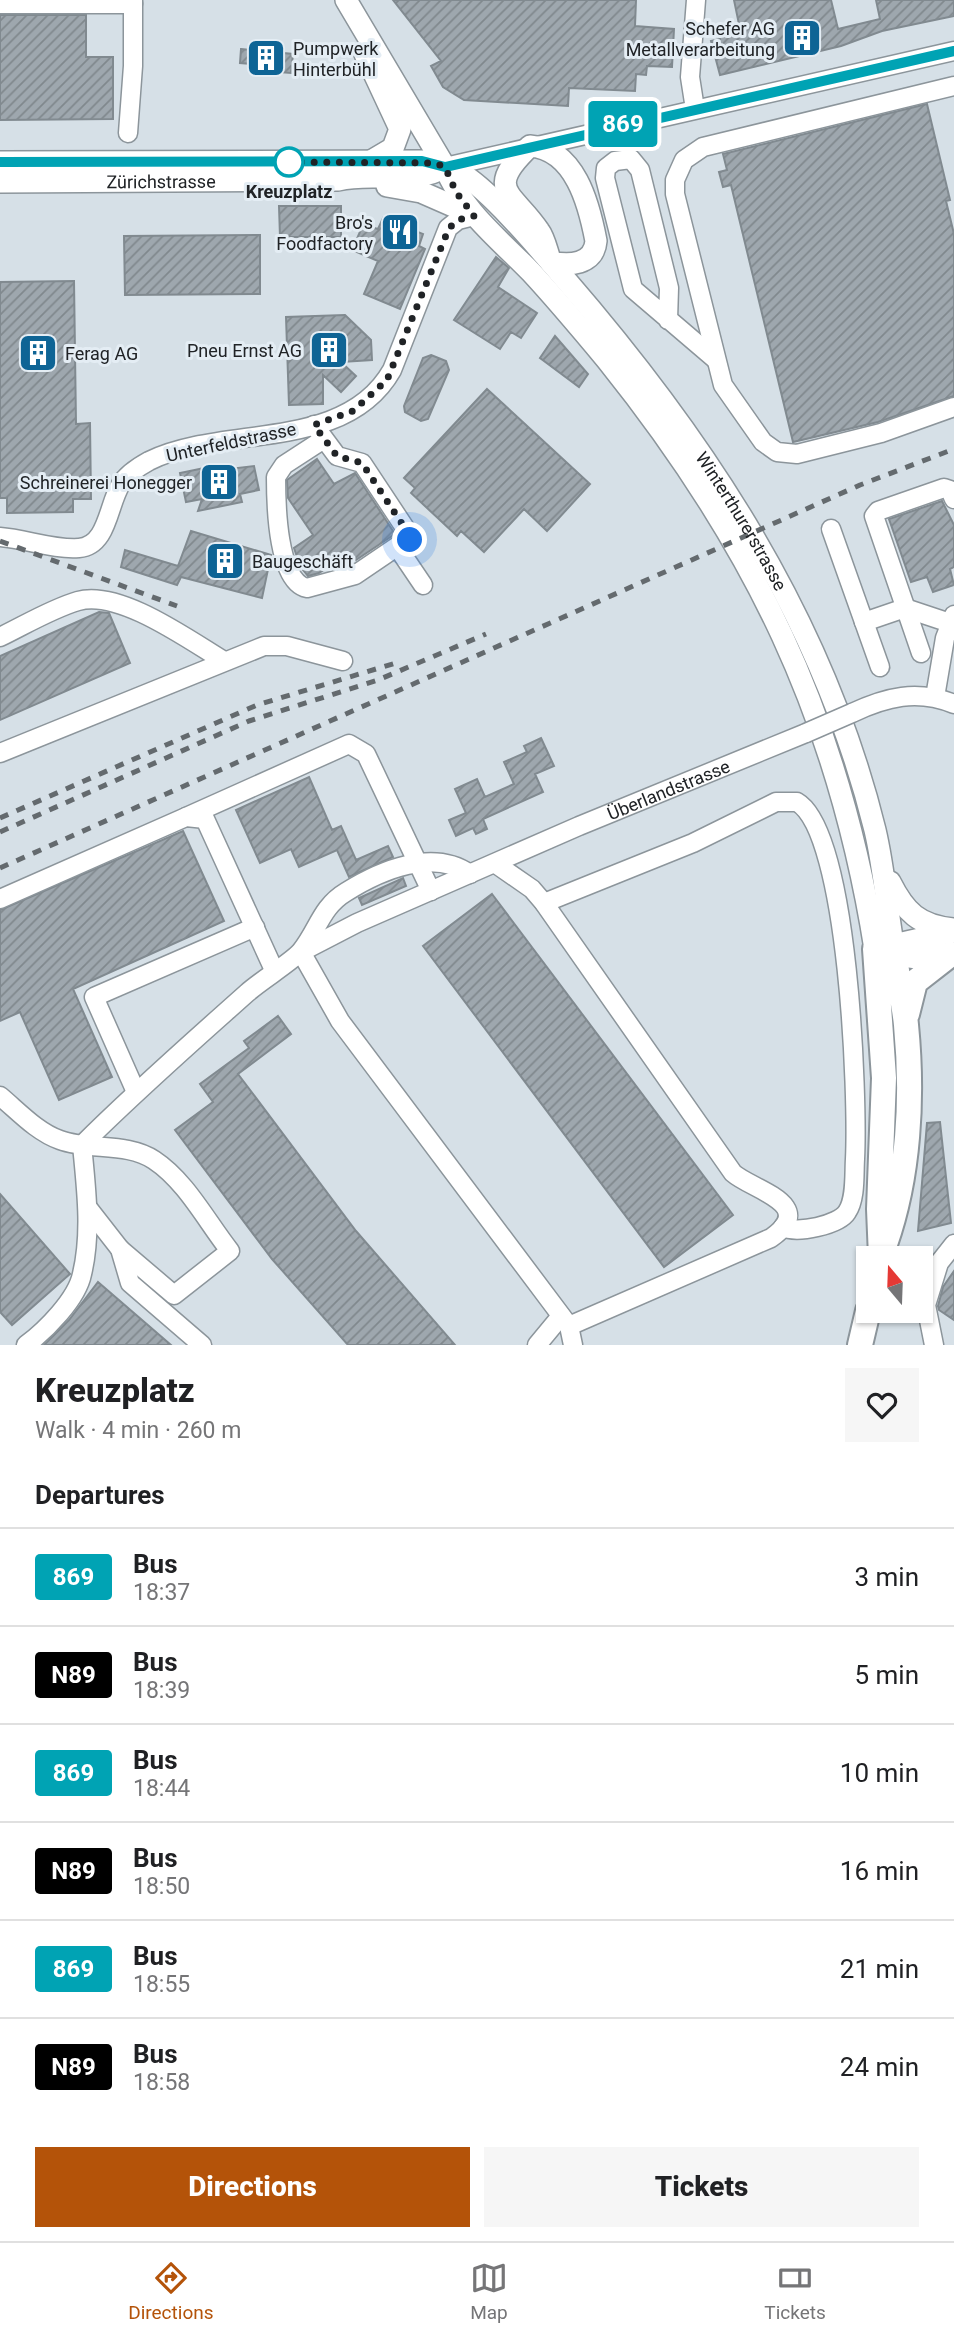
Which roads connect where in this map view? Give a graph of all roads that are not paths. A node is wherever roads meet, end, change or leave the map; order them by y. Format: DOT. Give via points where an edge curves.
graph roads {
  1 [pos="346,0"];
  2 [pos="696,0"];
  3 [pos="133,2"];
  4 [pos="0,5"];
  5 [pos="358,22"];
  6 [pos="953,54"];
  7 [pos="954,86"];
  8 [pos="695,109"];
  9 [pos="128,133"];
  10 [pos="530,146"];
  11 [pos="371,161"];
  12 [pos="0,162"];
  13 [pos="445,167"];
  14 [pos="338,180"];
  15 [pos="0,182"];
  16 [pos="474,216"];
  17 [pos="551,262"];
  18 [pos="668,320"];
  19 [pos="715,359"];
  20 [pos="954,407"];
  21 [pos="319,432"];
  22 [pos="954,499"];
  23 [pos="831,529"];
  24 [pos="0,537"];
  25 [pos="398,548"];
  26 [pos="423,585"];
  27 [pos="905,608"];
  28 [pos="952,619"];
  29 [pos="864,622"];
  30 [pos="0,637"];
  31 [pos="921,653"];
  32 [pos="224,661"];
  33 [pos="343,661"];
  34 [pos="880,667"];
  35 [pos="935,697"];
  36 [pos="954,704"];
  37 [pos="0,752"];
  38 [pos="186,817"];
  39 [pos="418,862"];
  40 [pos="496,864"];
  41 [pos="884,871"];
  42 [pos="470,874"];
  43 [pos="431,891"];
  44 [pos="0,899"];
  45 [pos="544,904"];
  46 [pos="255,927"];
  47 [pos="953,942"];
  48 [pos="887,950"];
  49 [pos="301,952"];
  50 [pos="274,970"];
  51 [pos="906,1022"];
  52 [pos="136,1091"];
  53 [pos="0,1096"];
  54 [pos="82,1144"];
  55 [pos="88,1208"];
  56 [pos="783,1227"];
  57 [pos="954,1244"];
  58 [pos="881,1246"];
  59 [pos="885,1246"];
  60 [pos="120,1249"];
  61 [pos="565,1321"];
  62 [pos="865,1323"];
  63 [pos="31,1344"];
  64 [pos="202,1345"];
  65 [pos="537,1345"];
  66 [pos="573,1345"];
  67 [pos="860,1345"];
  68 [pos="934,1345"];
  1 -- 5 [label="main road, Winterthurerstrasse"];
  2 -- 8 [label="street" via="690,77"];
  3 -- 4 [label="street"];
  3 -- 9 [label="street"];
  5 -- 11 [label="main road" via="366,60 400,129 393,148"];
  5 -- 13 [label="main road, Winterthurerstrasse"];
  6 -- 8 [label="street, Zürichstrasse"];
  7 -- 19 [label="street" via="709,145 684,160 676,173 675,194"];
  8 -- 10 [label="street, Zürichstrasse"];
  10 -- 13 [label="street, Zürichstrasse"];
  10 -- 17 [label="main road" via="510,168 506,188 539,231"];
  10 -- 17 [label="main road" via="552,151 571,169 596,241 594,251 584,260"];
  11 -- 12 [label="main road, Zürichstrasse"];
  11 -- 13 [label="main road, Zürichstrasse" via="422,161"];
  13 -- 14 [label="main road, Zürichstrasse" via="425,176"];
  13 -- 16 [label="main road, Winterthurerstrasse"];
  13 -- 17 [label="main road, Winterthurerstrasse" via="477,186"];
  14 -- 15 [label="main road, Zürichstrasse"];
  14 -- 16 [label="main road" via="421,192"];
  16 -- 21 [label="street, Unterfeldstrasse" via="449,228 387,380 353,411"];
  16 -- 48 [label="main road, Winterthurerstrasse" via="605,358 663,433 732,536 787,645 827,744"];
  17 -- 41 [label="main road, Winterthurerstrasse" via="660,393 766,553 814,653 848,739"];
  18 -- 18 [label="street" via="641,298 630,280 605,178 606,168 618,159 631,159 640,170 669,288"];
  18 -- 19 [label="street"];
  19 -- 20 [label="street" via="725,389 763,442 786,454 870,436"];
  21 -- 24 [label="street, Unterfeldstrasse" via="175,453 146,463 121,484 100,535 89,546"];
  21 -- 25 [label="street" via="338,457 362,463 411,537"];
  21 -- 25 [label="street" via="276,477 284,560 290,576 302,587 318,587 355,575"];
  22 -- 27 [label="street" via="944,488 875,513"];
  23 -- 29 [label="street"];
  25 -- 26 [label="street"];
  27 -- 28 [label="street"];
  27 -- 29 [label="street"];
  27 -- 31 [label="street"];
  28 -- 35 [label="street"];
  29 -- 34 [label="street"];
  30 -- 32 [label="street" via="80,600 109,599"];
  32 -- 33 [label="street" via="264,646 287,646"];
  32 -- 37 [label="street"];
  35 -- 36 [label="street"];
  35 -- 40 [label="street, Überlandstrasse, bridge" via="899,696 852,713"];
  38 -- 39 [label="street" via="349,744 366,754"];
  38 -- 44 [label="street"];
  38 -- 46 [label="street" via="205,820"];
  39 -- 42 [label="street" via="458,866"];
  39 -- 43 [label="street"];
  39 -- 49 [label="street" via="365,882 335,900 320,916"];
  40 -- 42 [label="street, Überlandstrasse"];
  40 -- 45 [label="street" via="532,889"];
  41 -- 47 [label="main road" via="911,915"];
  41 -- 48 [label="main road, Winterthurerstrasse"];
  42 -- 43 [label="street, Überlandstrasse"];
  43 -- 49 [label="street, Überlandstrasse"];
  45 -- 56 [label="street" via="733,1173 781,1200 787,1214"];
  45 -- 56 [label="street" via="693,843 776,802 797,802 811,815 830,878 848,979 854,1173 844,1216 802,1231"];
  46 -- 50 [label="street"];
  46 -- 52 [label="street" via="94,997"];
  47 -- 48 [label="main road" via="923,958"];
  47 -- 51 [label="highway" via="915,982"];
  48 -- 51 [label="highway"];
  48 -- 58 [label="highway"];
  49 -- 50 [label="street, Überlandstrasse"];
  49 -- 61 [label="street" via="340,1021"];
  50 -- 52 [label="street, Überlandstrasse"];
  51 -- 59 [label="highway" via="908,1105 903,1165"];
  52 -- 54 [label="street, Überlandstrasse"];
  53 -- 54 [label="street" via="42,1131"];
  54 -- 55 [label="street"];
  54 -- 60 [label="street" via="129,1150 155,1160 230,1251 174,1295"];
  55 -- 60 [label="street"];
  55 -- 63 [label="street" via="79,1282"];
  56 -- 61 [label="street" via="771,1238"];
  57 -- 68 [label="street" via="939,1263 926,1305"];
  60 -- 64 [label="street" via="130,1283"];
  61 -- 65 [label="street"];
  61 -- 66 [label="street"];
  62 -- 67 [label="highway"];
}
